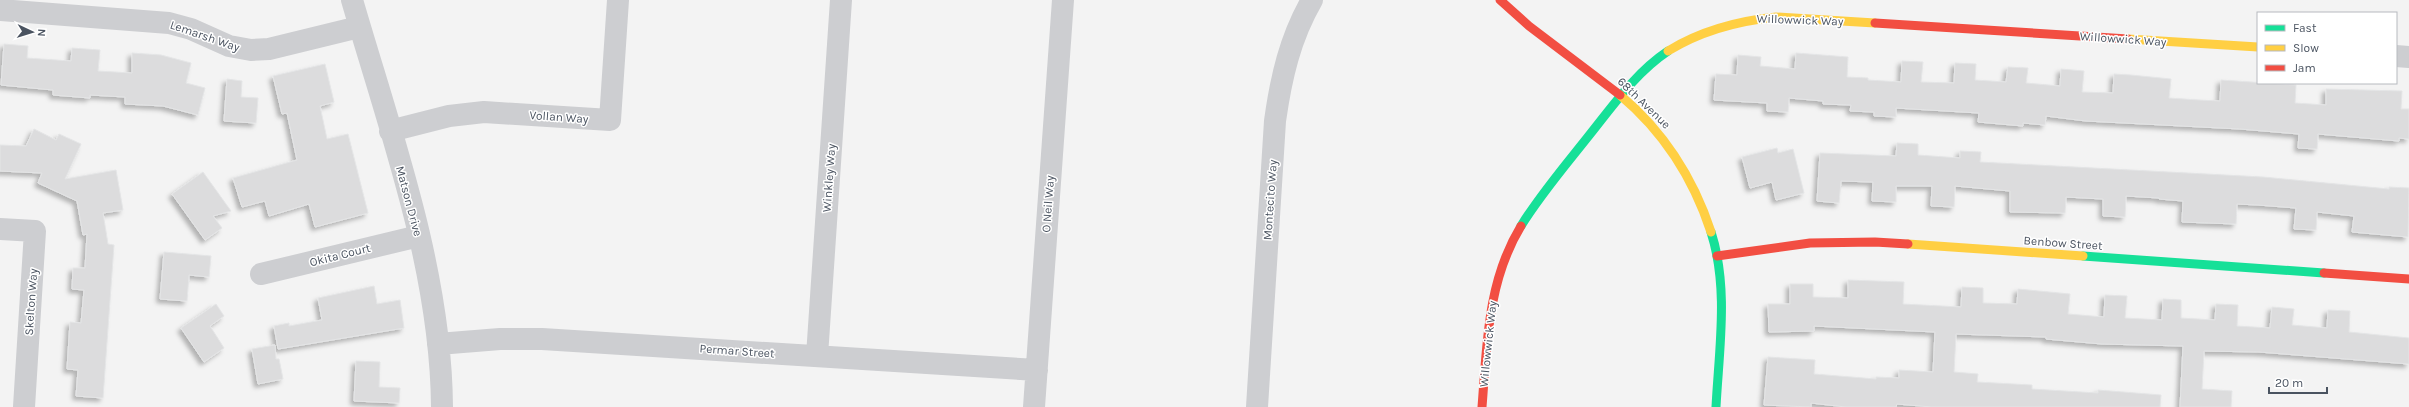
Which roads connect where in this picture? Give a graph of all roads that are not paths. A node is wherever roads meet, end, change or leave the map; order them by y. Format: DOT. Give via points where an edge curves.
graph roads {
  1 [pos="352,0"];
  2 [pos="618,0"];
  3 [pos="841,0"];
  4 [pos="1063,0"];
  5 [pos="1312,0"];
  6 [pos="1500,0"];
  7 [pos="0,10"];
  8 [pos="359,26"];
  9 [pos="2257,47"];
  10 [pos="2397,56"];
  11 [pos="2409,57"];
  12 [pos="1621,96"];
  13 [pos="390,131"];
  14 [pos="0,229"];
  15 [pos="419,236"];
  16 [pos="1717,256"];
  17 [pos="261,274"];
  18 [pos="2409,279"];
  19 [pos="438,344"];
  20 [pos="817,356"];
  21 [pos="1037,370"];
  22 [pos="24,407"];
  23 [pos="442,407"];
  24 [pos="1034,407"];
  25 [pos="1257,407"];
  26 [pos="1482,407"];
  27 [pos="1716,407"];
  1 -- 8 [label="street, Matson Drive"];
  2 -- 13 [label="street, Vollan Way" via="610,120 484,112 449,116"];
  3 -- 20 [label="street, Winkley Way"];
  4 -- 21 [label="street, O Neil Way"];
  5 -- 25 [label="street, Montecito Way" via="1291,45 1280,83"];
  6 -- 12 [label="street, 68th Avenue"];
  7 -- 8 [label="street, Lemarsh Way" via="169,23 191,29 229,46 251,50 269,49"];
  8 -- 13 [label="street, Matson Drive"];
  9 -- 12 [label="street, Willowwick Way" via="1776,17 1749,19 1710,29 1680,44 1653,63"];
  10 -- 11 [label="street"];
  12 -- 16 [label="street, 68th Avenue" via="1664,139 1685,170 1702,203"];
  12 -- 26 [label="street, Willowwick Way" via="1533,205 1515,235 1501,267 1492,301"];
  13 -- 15 [label="street, Matson Drive"];
  14 -- 22 [label="street, Skelton Way" via="35,231"];
  15 -- 17 [label="street, Okita Court"];
  15 -- 19 [label="street, Matson Drive"];
  16 -- 18 [label="street, Benbow Street" via="1810,243 1875,242"];
  16 -- 27 [label="street, 68th Avenue" via="1721,289"];
  19 -- 20 [label="street, Permar Street" via="500,339 542,339"];
  19 -- 23 [label="street, Matson Drive"];
  20 -- 21 [label="street, Permar Street"];
  21 -- 24 [label="street, O Neil Way"];
}
